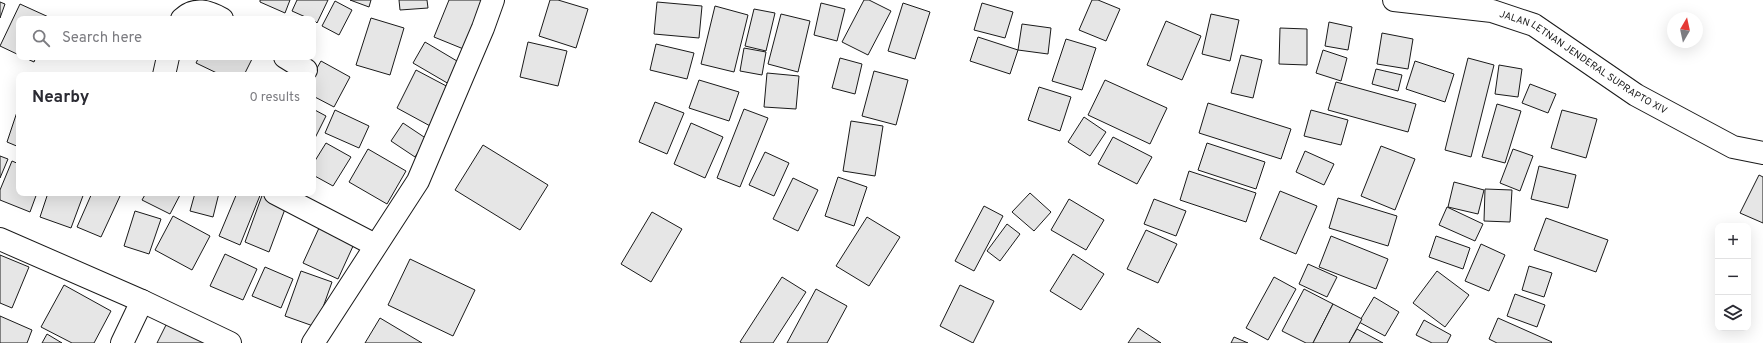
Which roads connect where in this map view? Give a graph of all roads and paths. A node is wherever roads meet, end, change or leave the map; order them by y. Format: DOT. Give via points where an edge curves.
graph roads {
  1 [pos="493,0"];
  2 [pos="1394,0"];
  3 [pos="187,16"];
  4 [pos="217,16"];
  5 [pos="167,60"];
  6 [pos="290,60"];
  7 [pos="306,70"];
  8 [pos="165,72"];
  9 [pos="1763,153"];
  10 [pos="281,196"];
  11 [pos="0,239"];
  12 [pos="375,244"];
  13 [pos="142,301"];
  14 [pos="122,343"];
  15 [pos="230,343"];
  16 [pos="312,343"];
  1 -- 12 [label="street" via="418,181"];
  2 -- 9 [label="street, JALAN LETNAN JENDERAL SUPRAPTO XIV" via="1492,11 1534,24 1636,95 1733,147"];
  3 -- 4 [label="street" via="195,11 211,12"];
  5 -- 8 [label="street"];
  6 -- 7 [label="street"];
  10 -- 12 [label="street"];
  11 -- 13 [label="street"];
  12 -- 16 [label="street"];
  13 -- 14 [label="street"];
  13 -- 15 [label="street"];
}
